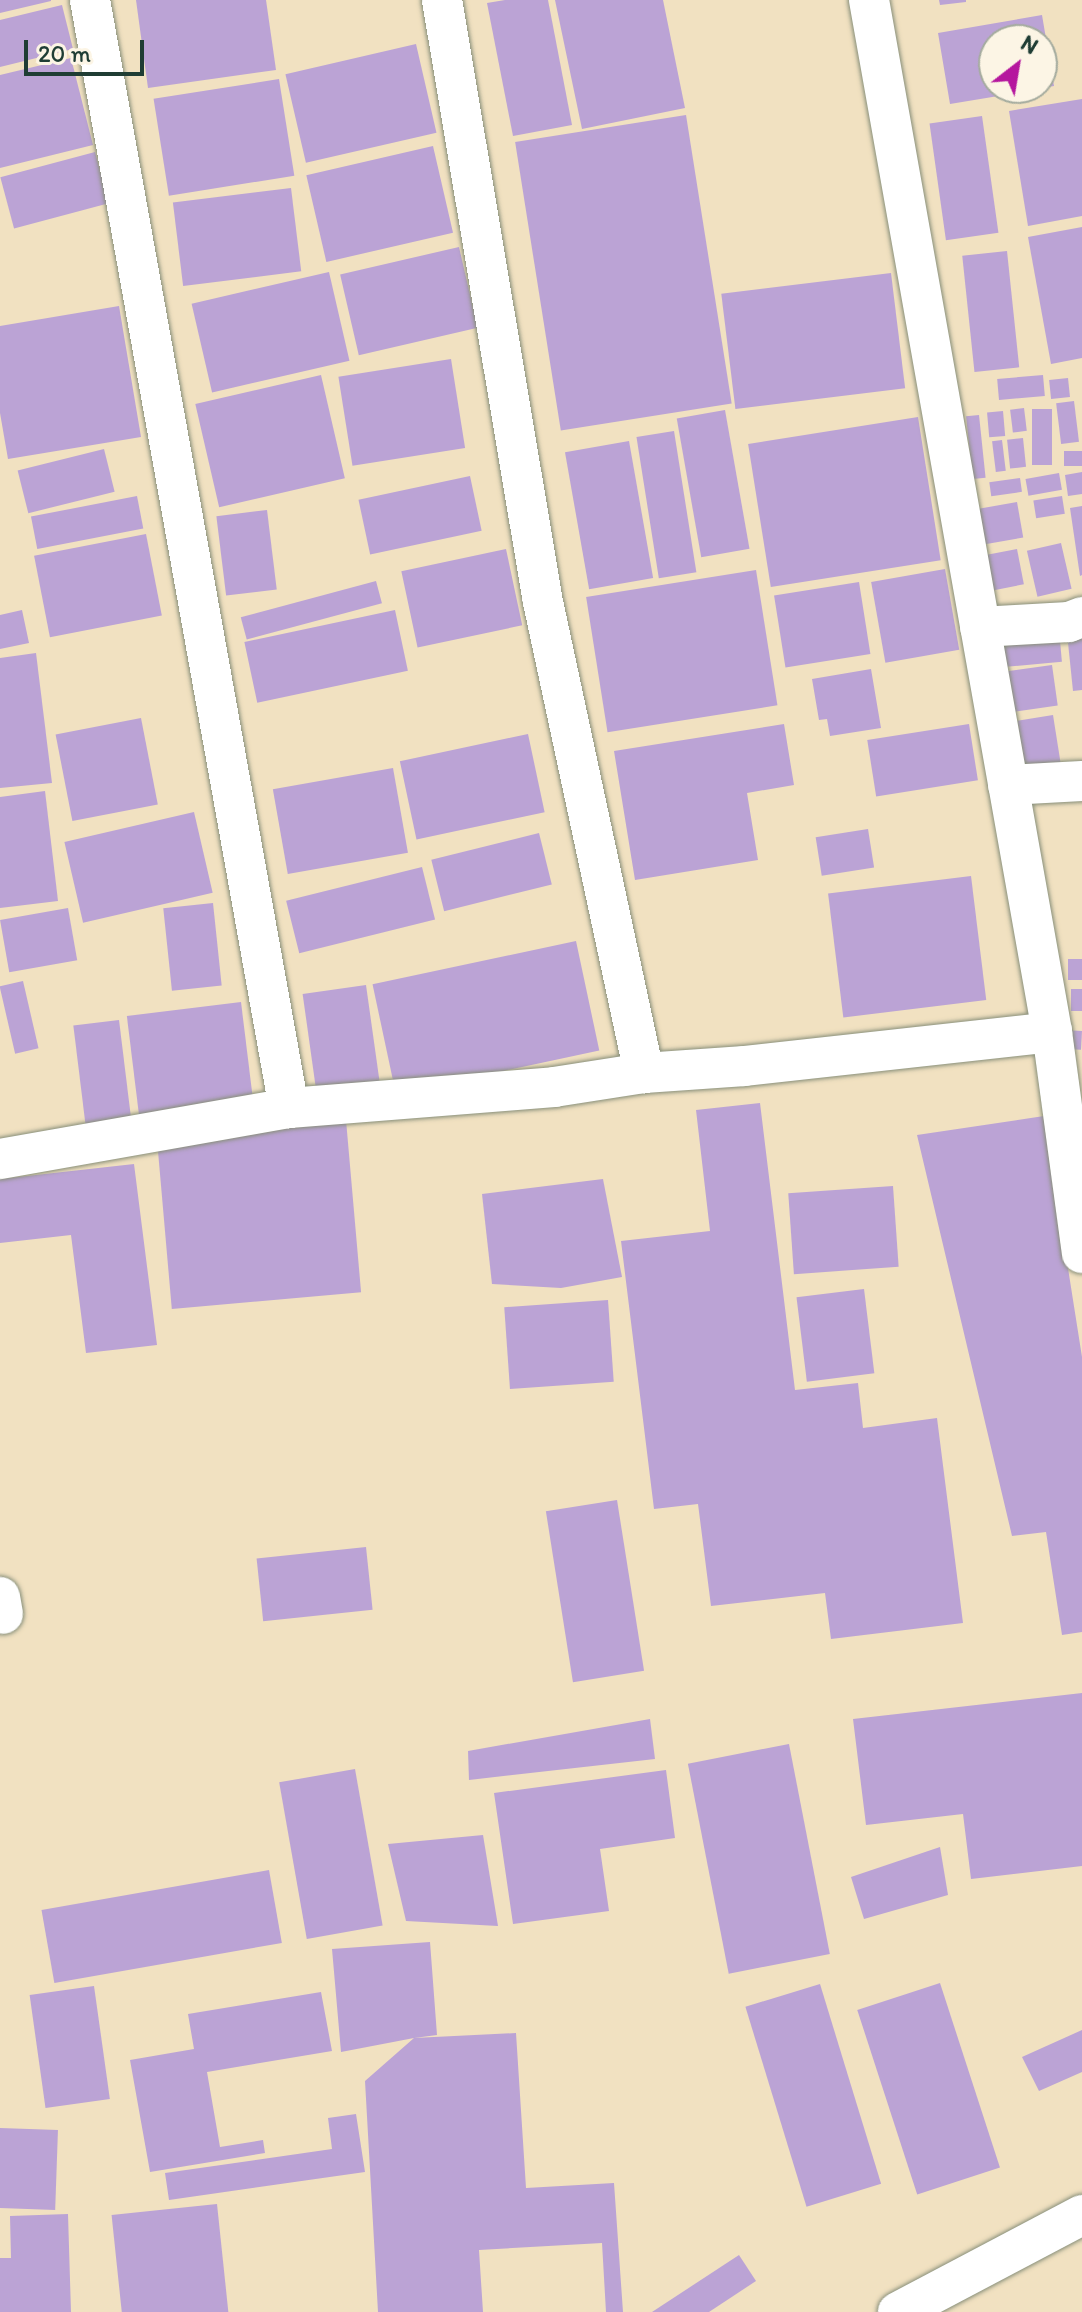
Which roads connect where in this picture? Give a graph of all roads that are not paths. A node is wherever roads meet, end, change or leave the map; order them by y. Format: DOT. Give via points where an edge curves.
graph roads {
  1 [pos="90,0"];
  2 [pos="442,0"];
  3 [pos="869,0"];
  4 [pos="1082,617"];
  5 [pos="980,627"];
  6 [pos="1082,781"];
  7 [pos="1008,785"];
  8 [pos="1052,1032"];
  9 [pos="644,1073"];
  10 [pos="289,1108"];
  11 [pos="0,1159"];
  12 [pos="1082,1253"];
  13 [pos="1082,2215"];
  14 [pos="898,2312"];
  1 -- 10 [label="street"];
  2 -- 9 [label="street" via="543,602"];
  3 -- 5 [label="street"];
  4 -- 5 [label="street"];
  5 -- 7 [label="street"];
  6 -- 7 [label="street"];
  7 -- 8 [label="street"];
  8 -- 9 [label="street"];
  8 -- 12 [label="street"];
  9 -- 10 [label="street" via="554,1087"];
  10 -- 11 [label="street"];
  13 -- 14 [label="street"];
}
